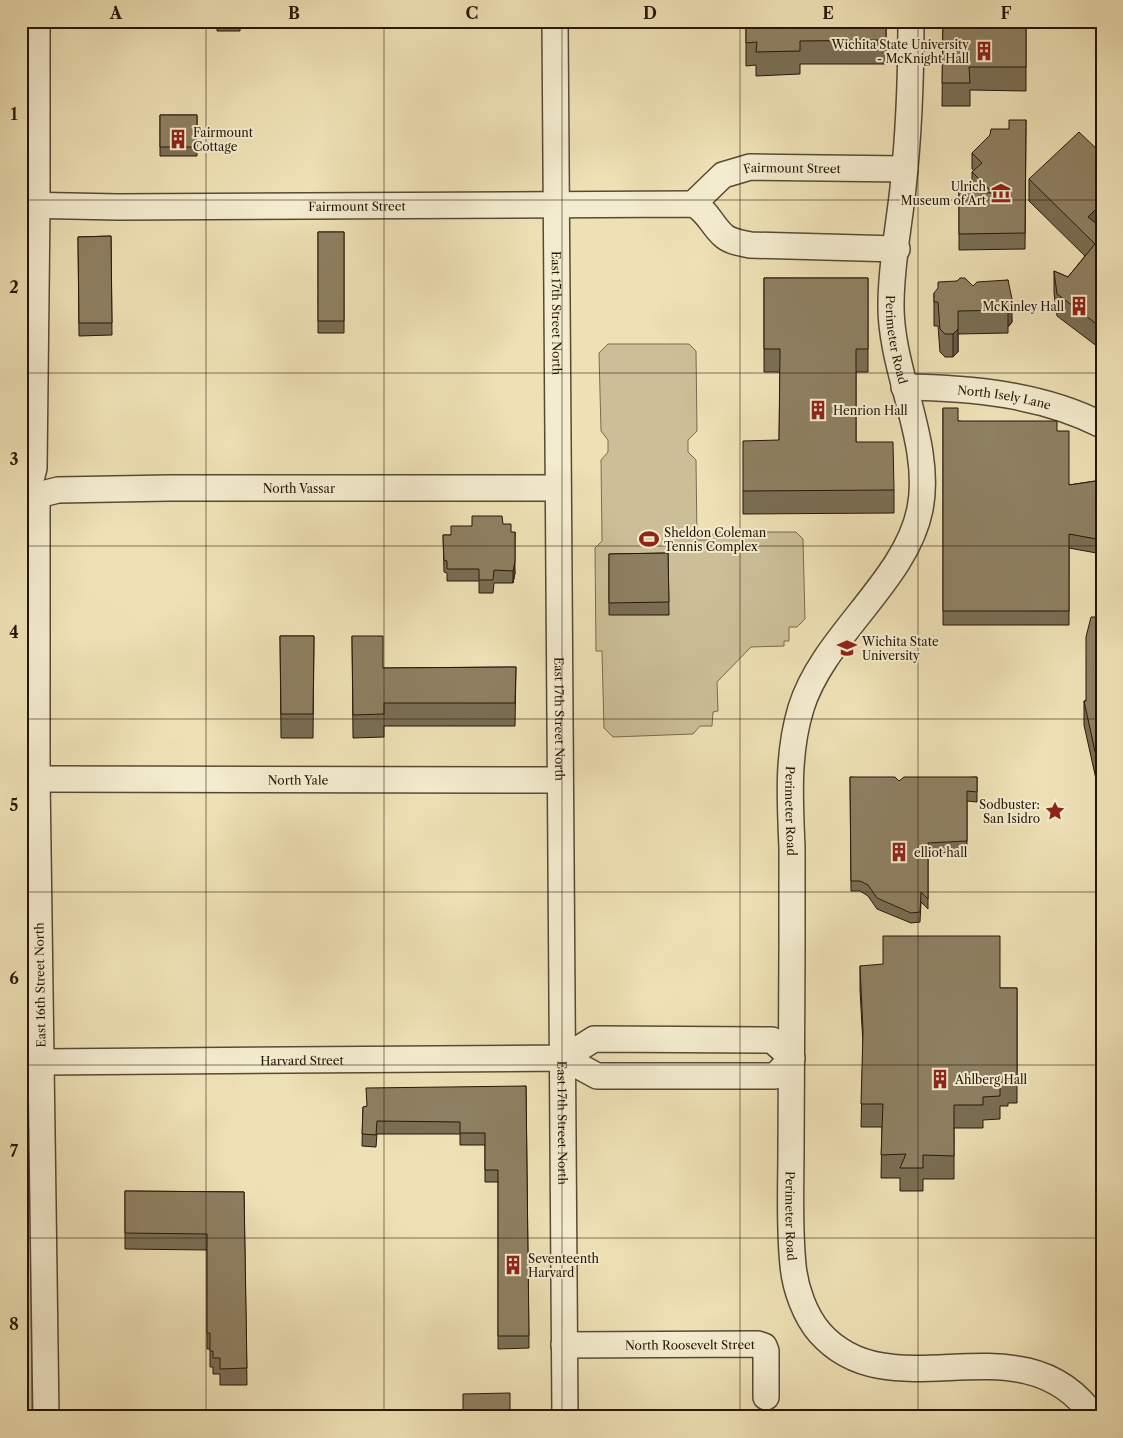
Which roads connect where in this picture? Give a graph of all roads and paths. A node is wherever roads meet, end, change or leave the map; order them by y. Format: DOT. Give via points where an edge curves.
graph roads {
  1 [pos="37,21"];
  2 [pos="555,21"];
  3 [pos="911,21"];
  4 [pos="905,169"];
  5 [pos="556,204"];
  6 [pos="693,204"];
  7 [pos="29,205"];
  8 [pos="896,249"];
  9 [pos="904,387"];
  10 [pos="1102,425"];
  11 [pos="558,488"];
  12 [pos="30,489"];
  13 [pos="36,779"];
  14 [pos="560,780"];
  15 [pos="564,1058"];
  16 [pos="792,1058"];
  17 [pos="42,1062"];
  18 [pos="564,1346"];
  19 [pos="766,1397"];
  20 [pos="46,1417"];
  21 [pos="565,1417"];
  22 [pos="1094,1417"];
  1 -- 7 [label="street, East 16th Street North"];
  2 -- 5 [label="street, East 17th Street North"];
  3 -- 4 [label="street, Perimeter Road"];
  4 -- 6 [label="street, Fairmount Street" via="750,167 723,175"];
  4 -- 8 [label="street, Perimeter Road"];
  5 -- 6 [label="street, Fairmount Street"];
  5 -- 7 [label="street, Fairmount Street"];
  5 -- 11 [label="street, East 17th Street North"];
  6 -- 8 [label="street" via="708,215 723,236 736,243"];
  7 -- 12 [label="street, East 16th Street North" via="34,468"];
  8 -- 9 [label="street, Perimeter Road" via="891,307"];
  9 -- 10 [label="street, North Isely Lane" via="961,388 1027,399 1067,410"];
  9 -- 16 [label="street, Perimeter Road" via="920,452 920,509 907,548 818,670 806,692 793,740 790,781"];
  11 -- 12 [label="street, North Vassar"];
  11 -- 14 [label="street, East 17th Street North"];
  12 -- 13 [label="street, East 16th Street North" via="37,501"];
  13 -- 14 [label="street, North Yale"];
  13 -- 17 [label="street, East 16th Street North"];
  14 -- 15 [label="street, East 17th Street North"];
  15 -- 16 [label="street" via="597,1076 775,1076"];
  15 -- 16 [label="street" via="594,1039 772,1040"];
  15 -- 17 [label="street, Harvard Street"];
  15 -- 18 [label="street, East 17th Street North"];
  16 -- 22 [label="street, Perimeter Road" via="793,1268 804,1308 821,1334 851,1355 885,1367 1013,1367 1036,1372 1071,1390"];
  17 -- 20 [label="street, East 16th Street North"];
  18 -- 19 [label="street, North Roosevelt Street" via="758,1344 766,1351"];
  18 -- 21 [label="street, East 17th Street North"];
}
